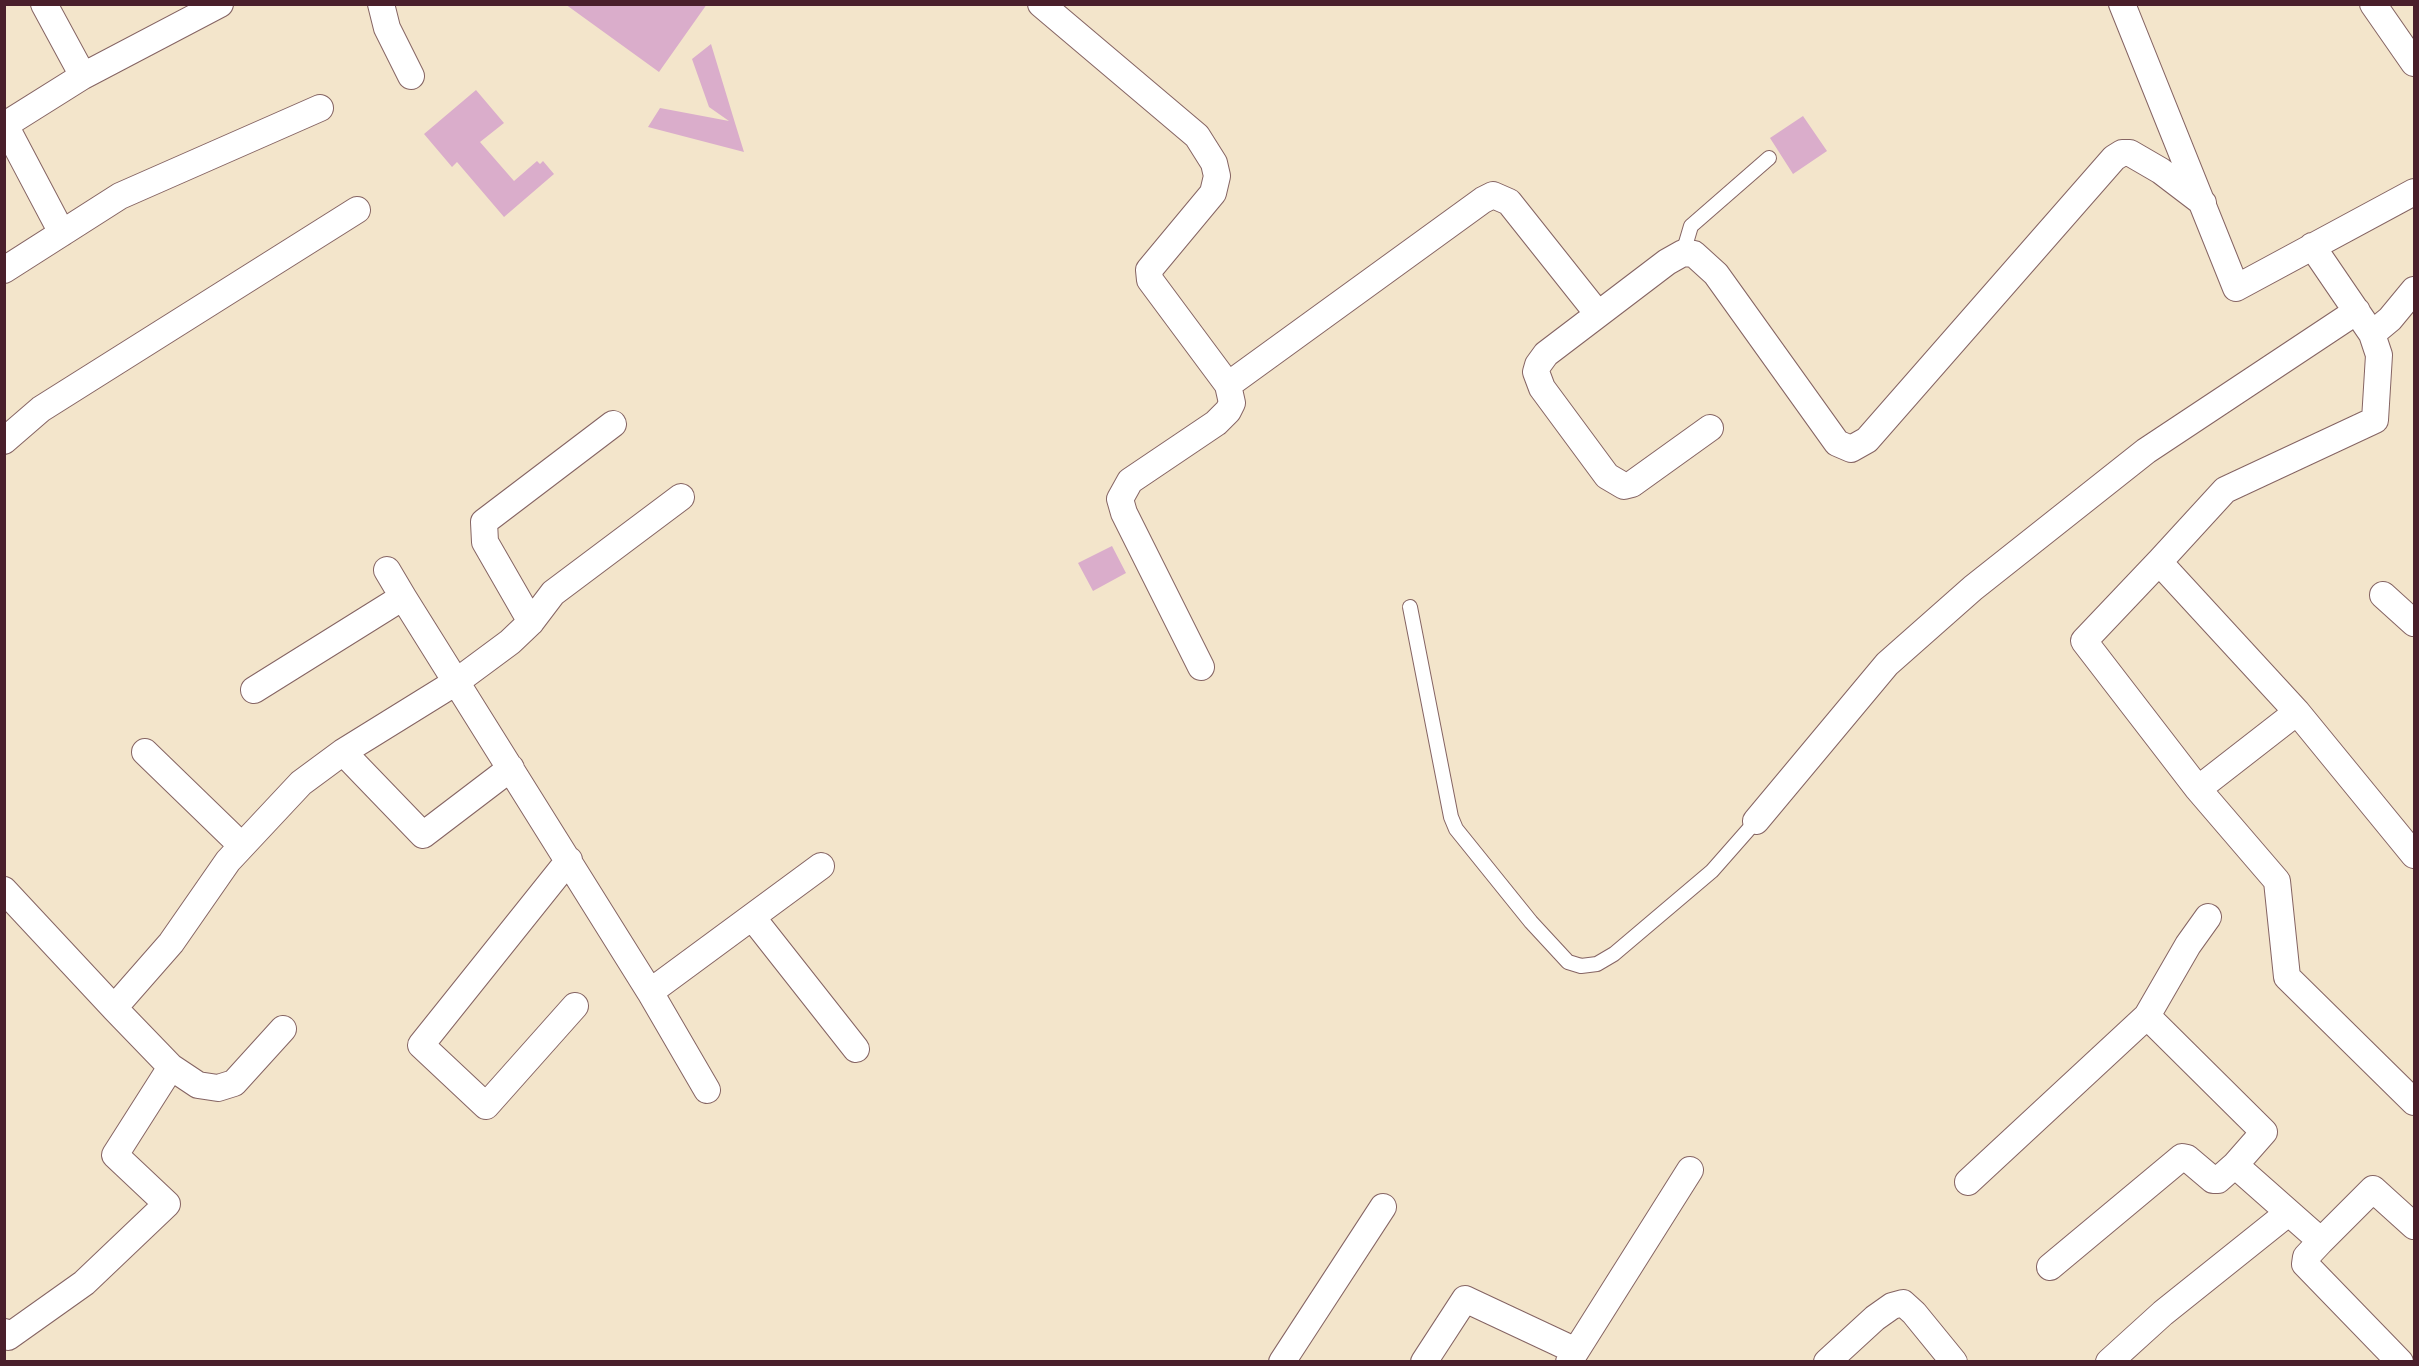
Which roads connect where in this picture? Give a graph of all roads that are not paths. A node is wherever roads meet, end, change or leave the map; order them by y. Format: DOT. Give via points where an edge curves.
graph roads {
  1 [pos="44,4"];
  2 [pos="220,4"];
  3 [pos="381,4"];
  4 [pos="1041,4"];
  5 [pos="2122,4"];
  6 [pos="2373,4"];
  7 [pos="2415,63"];
  8 [pos="82,76"];
  9 [pos="411,76"];
  10 [pos="320,108"];
  11 [pos="1768,158"];
  12 [pos="2415,192"];
  13 [pos="2203,203"];
  14 [pos="357,210"];
  15 [pos="62,233"];
  16 [pos="2312,246"];
  17 [pos="1683,253"];
  18 [pos="4,270"];
  19 [pos="2415,290"];
  20 [pos="2357,311"];
  21 [pos="1598,314"];
  22 [pos="2372,333"];
  23 [pos="1228,385"];
  24 [pos="613,424"];
  25 [pos="1710,428"];
  26 [pos="4,441"];
  27 [pos="681,498"];
  28 [pos="2159,562"];
  29 [pos="387,570"];
  30 [pos="2383,595"];
  31 [pos="403,597"];
  32 [pos="1410,607"];
  33 [pos="531,622"];
  34 [pos="2415,623"];
  35 [pos="1201,667"];
  36 [pos="456,682"];
  37 [pos="254,690"];
  38 [pos="2297,712"];
  39 [pos="145,752"];
  40 [pos="343,752"];
  41 [pos="511,768"];
  42 [pos="2198,789"];
  43 [pos="1756,820"];
  44 [pos="243,846"];
  45 [pos="2415,855"];
  46 [pos="568,860"];
  47 [pos="821,866"];
  48 [pos="4,890"];
  49 [pos="2208,917"];
  50 [pos="752,918"];
  51 [pos="650,993"];
  52 [pos="575,1006"];
  53 [pos="114,1008"];
  54 [pos="2147,1016"];
  55 [pos="283,1029"];
  56 [pos="856,1049"];
  57 [pos="171,1067"];
  58 [pos="707,1090"];
  59 [pos="2415,1102"];
  60 [pos="2235,1165"];
  61 [pos="1690,1170"];
  62 [pos="1968,1182"];
  63 [pos="1383,1207"];
  64 [pos="2288,1213"];
  65 [pos="2415,1226"];
  66 [pos="2321,1241"];
  67 [pos="2050,1267"];
  68 [pos="4,1332"];
  69 [pos="1572,1356"];
  70 [pos="1281,1362"];
  71 [pos="1424,1362"];
  72 [pos="1827,1362"];
  73 [pos="1954,1362"];
  74 [pos="2109,1362"];
  75 [pos="2400,1362"];
  1 -- 8 [label="street"];
  2 -- 8 [label="street"];
  3 -- 9 [label="street" via="387,28"];
  4 -- 23 [label="street" via="1197,136 1214,163 1217,176 1213,193 1149,270 1150,280"];
  5 -- 13 [label="street"];
  6 -- 7 [label="street"];
  8 -- 15 [label="street" via="5,125"];
  10 -- 15 [label="street" via="120,196"];
  11 -- 17 [label="lane" via="1691,226"];
  12 -- 16 [label="street"];
  13 -- 16 [label="street" via="2236,288"];
  13 -- 17 [label="street" via="2130,153 2114,158 1866,440 1851,449 1837,443 1716,274 1694,254"];
  14 -- 26 [label="street" via="41,409"];
  15 -- 18 [label="street"];
  16 -- 20 [label="street"];
  17 -- 21 [label="street"];
  19 -- 22 [label="street"];
  20 -- 22 [label="street"];
  20 -- 43 [label="street" via="2146,451 1973,588 1887,664"];
  21 -- 23 [label="street" via="1509,202 1493,195"];
  21 -- 25 [label="street" via="1546,354 1536,372 1542,388 1607,476 1624,486 1632,484"];
  22 -- 28 [label="street" via="2379,355 2375,420 2225,490"];
  23 -- 35 [label="street" via="1232,403 1228,411 1130,480 1120,499"];
  24 -- 33 [label="street" via="484,522 485,542"];
  27 -- 33 [label="street" via="553,592"];
  28 -- 38 [label="street"];
  28 -- 42 [label="street" via="2084,641"];
  29 -- 31 [label="street"];
  30 -- 34 [label="street"];
  31 -- 36 [label="street"];
  31 -- 37 [label="street"];
  32 -- 43 [label="lane" via="1456,829 1568,962 1581,966 1597,964 1614,954 1712,871"];
  33 -- 36 [label="street"];
  36 -- 40 [label="street"];
  36 -- 41 [label="street"];
  38 -- 42 [label="street"];
  38 -- 45 [label="street"];
  39 -- 44 [label="street"];
  40 -- 41 [label="street" via="423,834"];
  40 -- 44 [label="street" via="301,783"];
  41 -- 46 [label="street"];
  42 -- 59 [label="street" via="2277,881 2287,976"];
  44 -- 53 [label="street" via="228,861 171,943"];
  46 -- 51 [label="street"];
  46 -- 52 [label="street" via="421,1045 486,1106"];
  47 -- 50 [label="street"];
  48 -- 53 [label="street"];
  49 -- 54 [label="street"];
  50 -- 51 [label="street"];
  50 -- 56 [label="street"];
  51 -- 58 [label="street"];
  53 -- 57 [label="street"];
  54 -- 60 [label="street" via="2264,1132"];
  54 -- 62 [label="street"];
  55 -- 57 [label="street" via="234,1083 218,1088 198,1085"];
  57 -- 68 [label="street" via="115,1155 167,1204 84,1283 8,1337"];
  60 -- 64 [label="street"];
  60 -- 67 [label="street" via="2216,1180 2182,1157"];
  61 -- 69 [label="street"];
  63 -- 70 [label="street"];
  64 -- 66 [label="street"];
  64 -- 74 [label="street" via="2163,1313"];
  65 -- 66 [label="street" via="2373,1189"];
  66 -- 75 [label="street" via="2306,1257 2305,1264"];
  69 -- 71 [label="street" via="1465,1299"];
  72 -- 73 [label="street" via="1875,1318 1892,1305 1904,1303"];
}
